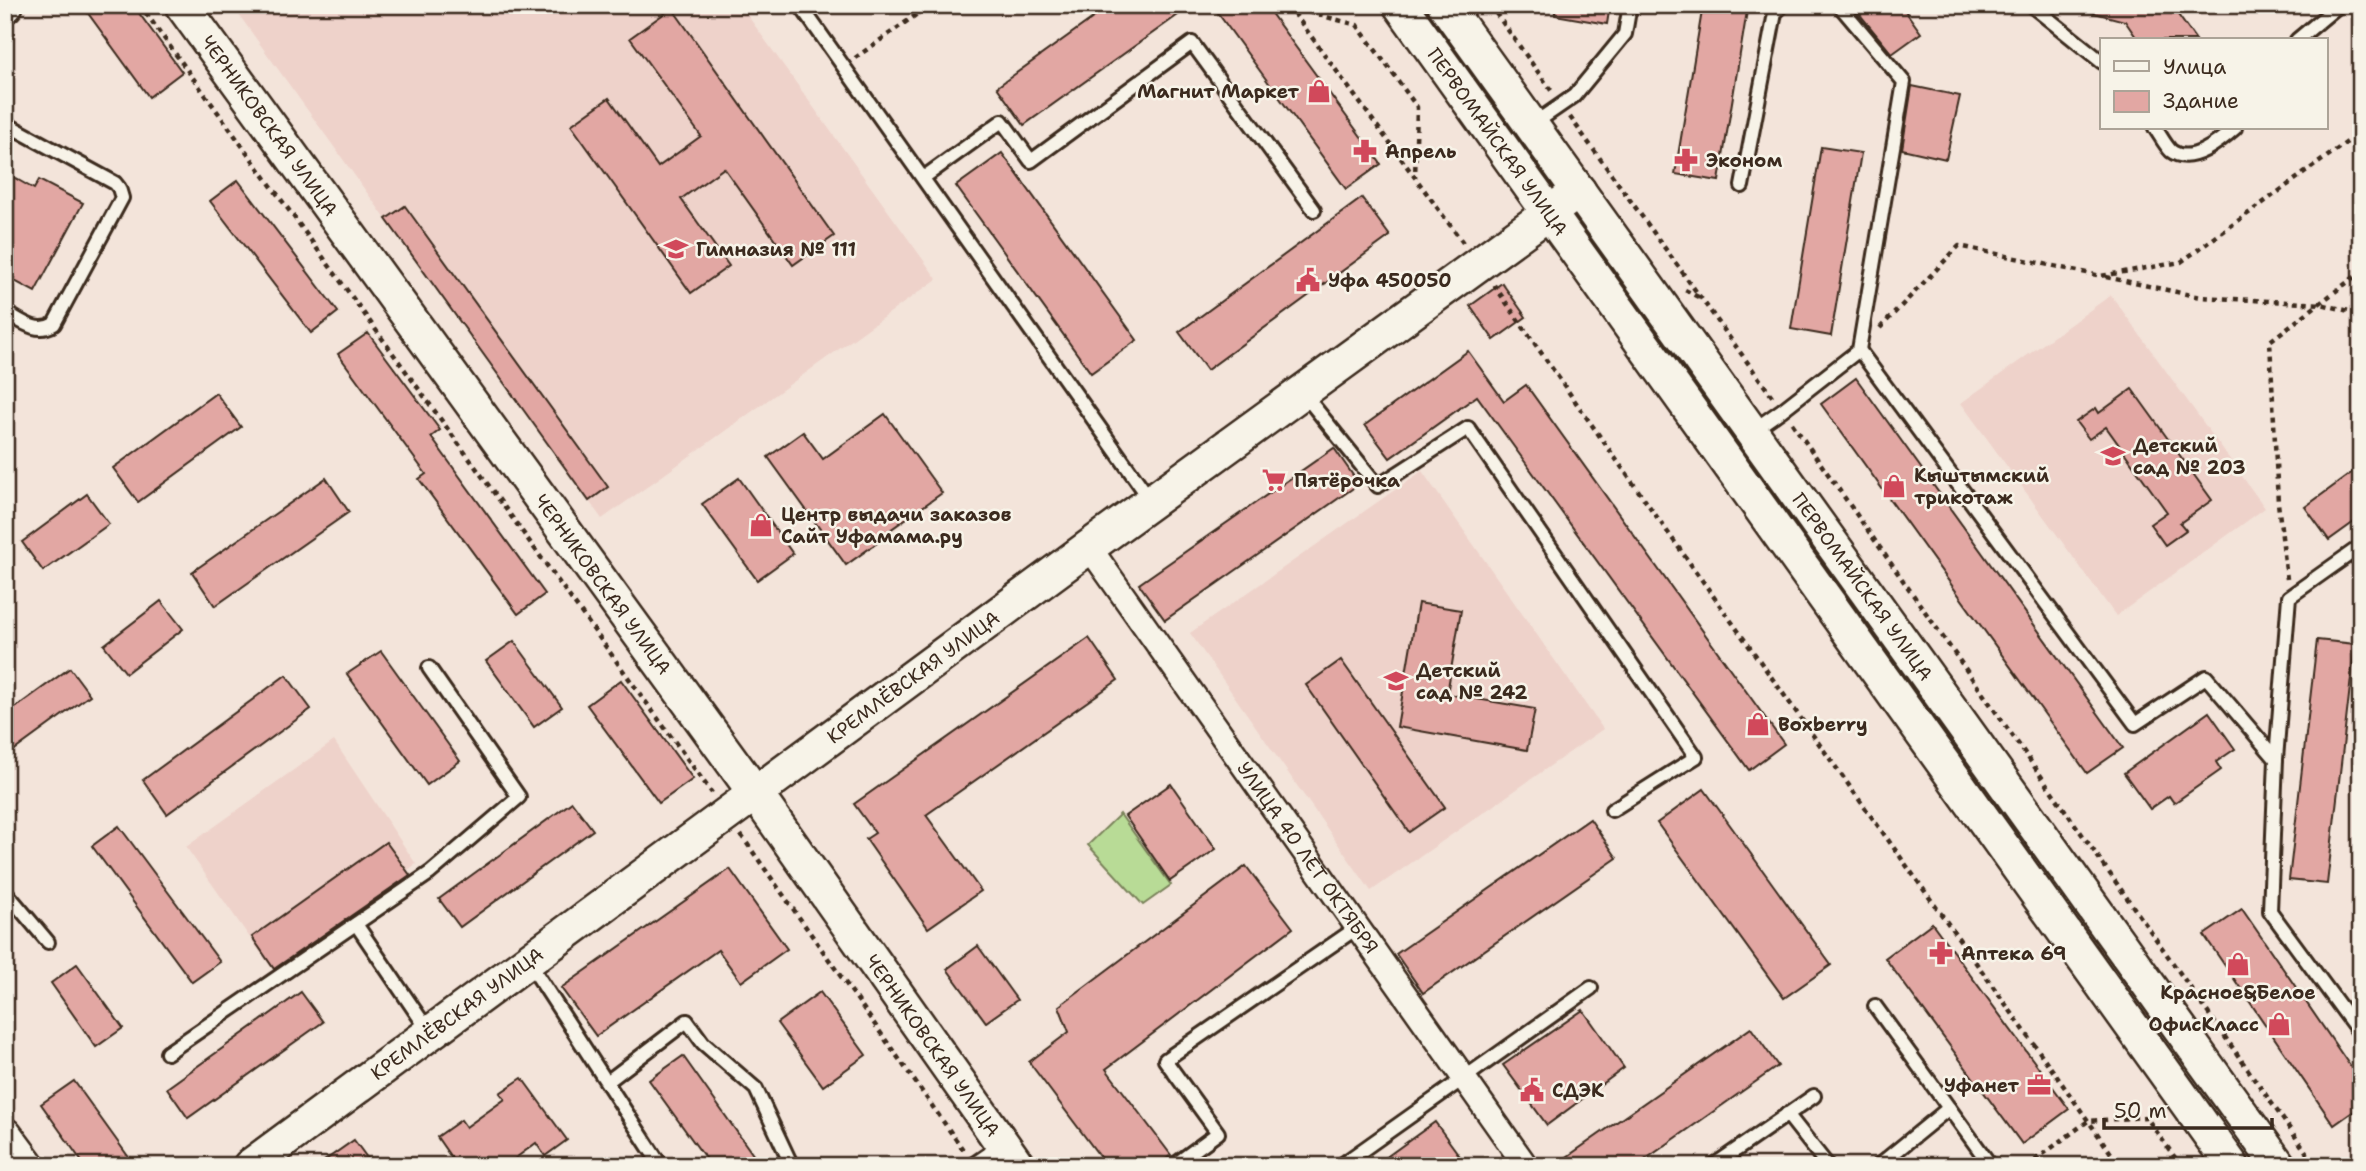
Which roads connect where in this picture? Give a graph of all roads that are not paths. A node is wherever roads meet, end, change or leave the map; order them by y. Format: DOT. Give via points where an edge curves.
graph roads {
  1 [pos="182,5"];
  2 [pos="800,5"];
  3 [pos="1400,5"];
  4 [pos="1446,5"];
  5 [pos="1630,5"];
  6 [pos="1783,5"];
  7 [pos="1839,5"];
  8 [pos="2031,5"];
  9 [pos="2339,5"];
  10 [pos="2299,38"];
  11 [pos="2100,60"];
  12 [pos="1532,125"];
  13 [pos="5,127"];
  14 [pos="2156,130"];
  15 [pos="2232,130"];
  16 [pos="923,178"];
  17 [pos="1742,186"];
  18 [pos="1579,191"];
  19 [pos="1314,209"];
  20 [pos="1549,212"];
  21 [pos="5,312"];
  22 [pos="1859,350"];
  23 [pos="1303,393"];
  24 [pos="1751,431"];
  25 [pos="1152,502"];
  26 [pos="2361,545"];
  27 [pos="1089,547"];
  28 [pos="429,668"];
  29 [pos="2276,759"];
  30 [pos="755,793"];
  31 [pos="1612,810"];
  32 [pos="5,891"];
  33 [pos="356,924"];
  34 [pos="1358,928"];
  35 [pos="48,942"];
  36 [pos="527,961"];
  37 [pos="1591,988"];
  38 [pos="1875,1006"];
  39 [pos="430,1033"];
  40 [pos="2361,1035"];
  41 [pos="167,1053"];
  42 [pos="1464,1078"];
  43 [pos="607,1082"];
  44 [pos="1814,1096"];
  45 [pos="1948,1108"];
  46 [pos="1787,1114"];
  47 [pos="5,1135"];
  48 [pos="1010,1155"];
  49 [pos="972,1165"];
  50 [pos="28,1166"];
  51 [pos="250,1166"];
  52 [pos="661,1166"];
  53 [pos="792,1166"];
  54 [pos="1173,1166"];
  55 [pos="1340,1166"];
  56 [pos="1526,1166"];
  57 [pos="1713,1166"];
  58 [pos="1828,1166"];
  59 [pos="1878,1166"];
  60 [pos="1991,1166"];
  61 [pos="2232,1166"];
  62 [pos="2279,1166"];
  1 -- 30 [label="street, ЧЕРНИКОВСКАЯ УЛИЦА"];
  2 -- 16 [label="lane"];
  3 -- 20 [label="street, ПЕРВОМАЙСКАЯ УЛИЦА"];
  4 -- 12 [label="street, ПЕРВОМАЙСКАЯ УЛИЦА"];
  5 -- 12 [label="lane" via="1625,34 1574,96"];
  6 -- 17 [label="lane" via="1775,13"];
  7 -- 22 [label="lane" via="1905,82"];
  8 -- 11 [label="lane"];
  9 -- 10 [label="lane"];
  12 -- 18 [label="street, ПЕРВОМАЙСКАЯ УЛИЦА"];
  13 -- 21 [label="lane" via="115,183 122,198 54,324 35,329"];
  14 -- 15 [label="lane" via="2170,150 2194,156"];
  16 -- 19 [label="lane" via="1002,121 1031,161 1192,43"];
  16 -- 25 [label="lane"];
  18 -- 20 [label="street, КРЕМЛЁВСКАЯ УЛИЦА"];
  18 -- 24 [label="street, ПЕРВОМАЙСКАЯ УЛИЦА"];
  20 -- 23 [label="street, КРЕМЛЁВСКАЯ УЛИЦА"];
  20 -- 61 [label="street, ПЕРВОМАЙСКАЯ УЛИЦА"];
  22 -- 24 [label="lane"];
  22 -- 29 [label="lane" via="2135,724 2206,677"];
  23 -- 25 [label="street, КРЕМЛЁВСКАЯ УЛИЦА"];
  23 -- 31 [label="lane" via="1378,486 1468,428 1696,757"];
  24 -- 62 [label="street, ПЕРВОМАЙСКАЯ УЛИЦА"];
  25 -- 27 [label="street, КРЕМЛЁВСКАЯ УЛИЦА"];
  26 -- 29 [label="lane" via="2289,597"];
  27 -- 30 [label="street, КРЕМЛЁВСКАЯ УЛИЦА"];
  27 -- 34 [label="street, УЛИЦА 40 ЛЕТ ОКТЯБРЯ"];
  28 -- 33 [label="lane" via="519,797 430,873"];
  29 -- 40 [label="lane" via="2270,911"];
  30 -- 36 [label="street, КРЕМЛЁВСКАЯ УЛИЦА"];
  30 -- 48 [label="street, ЧЕРНИКОВСКАЯ УЛИЦА"];
  32 -- 35 [label="lane"];
  33 -- 39 [label="lane"];
  33 -- 41 [label="lane"];
  34 -- 42 [label="street, УЛИЦА 40 ЛЕТ ОКТЯБРЯ"];
  34 -- 54 [label="lane" via="1165,1060 1218,1133"];
  36 -- 39 [label="street, КРЕМЛЁВСКАЯ УЛИЦА"];
  36 -- 43 [label="lane"];
  37 -- 42 [label="lane"];
  38 -- 45 [label="lane"];
  39 -- 51 [label="street, КРЕМЛЁВСКАЯ УЛИЦА"];
  42 -- 55 [label="lane"];
  42 -- 56 [label="street, УЛИЦА 40 ЛЕТ ОКТЯБРЯ"];
  43 -- 52 [label="lane"];
  43 -- 53 [label="lane" via="687,1021 704,1043 756,1089"];
  44 -- 46 [label="lane"];
  45 -- 59 [label="lane"];
  45 -- 60 [label="lane"];
  46 -- 57 [label="lane"];
  46 -- 58 [label="lane"];
  47 -- 50 [label="street"];
  48 -- 49 [label="lane"];
}
